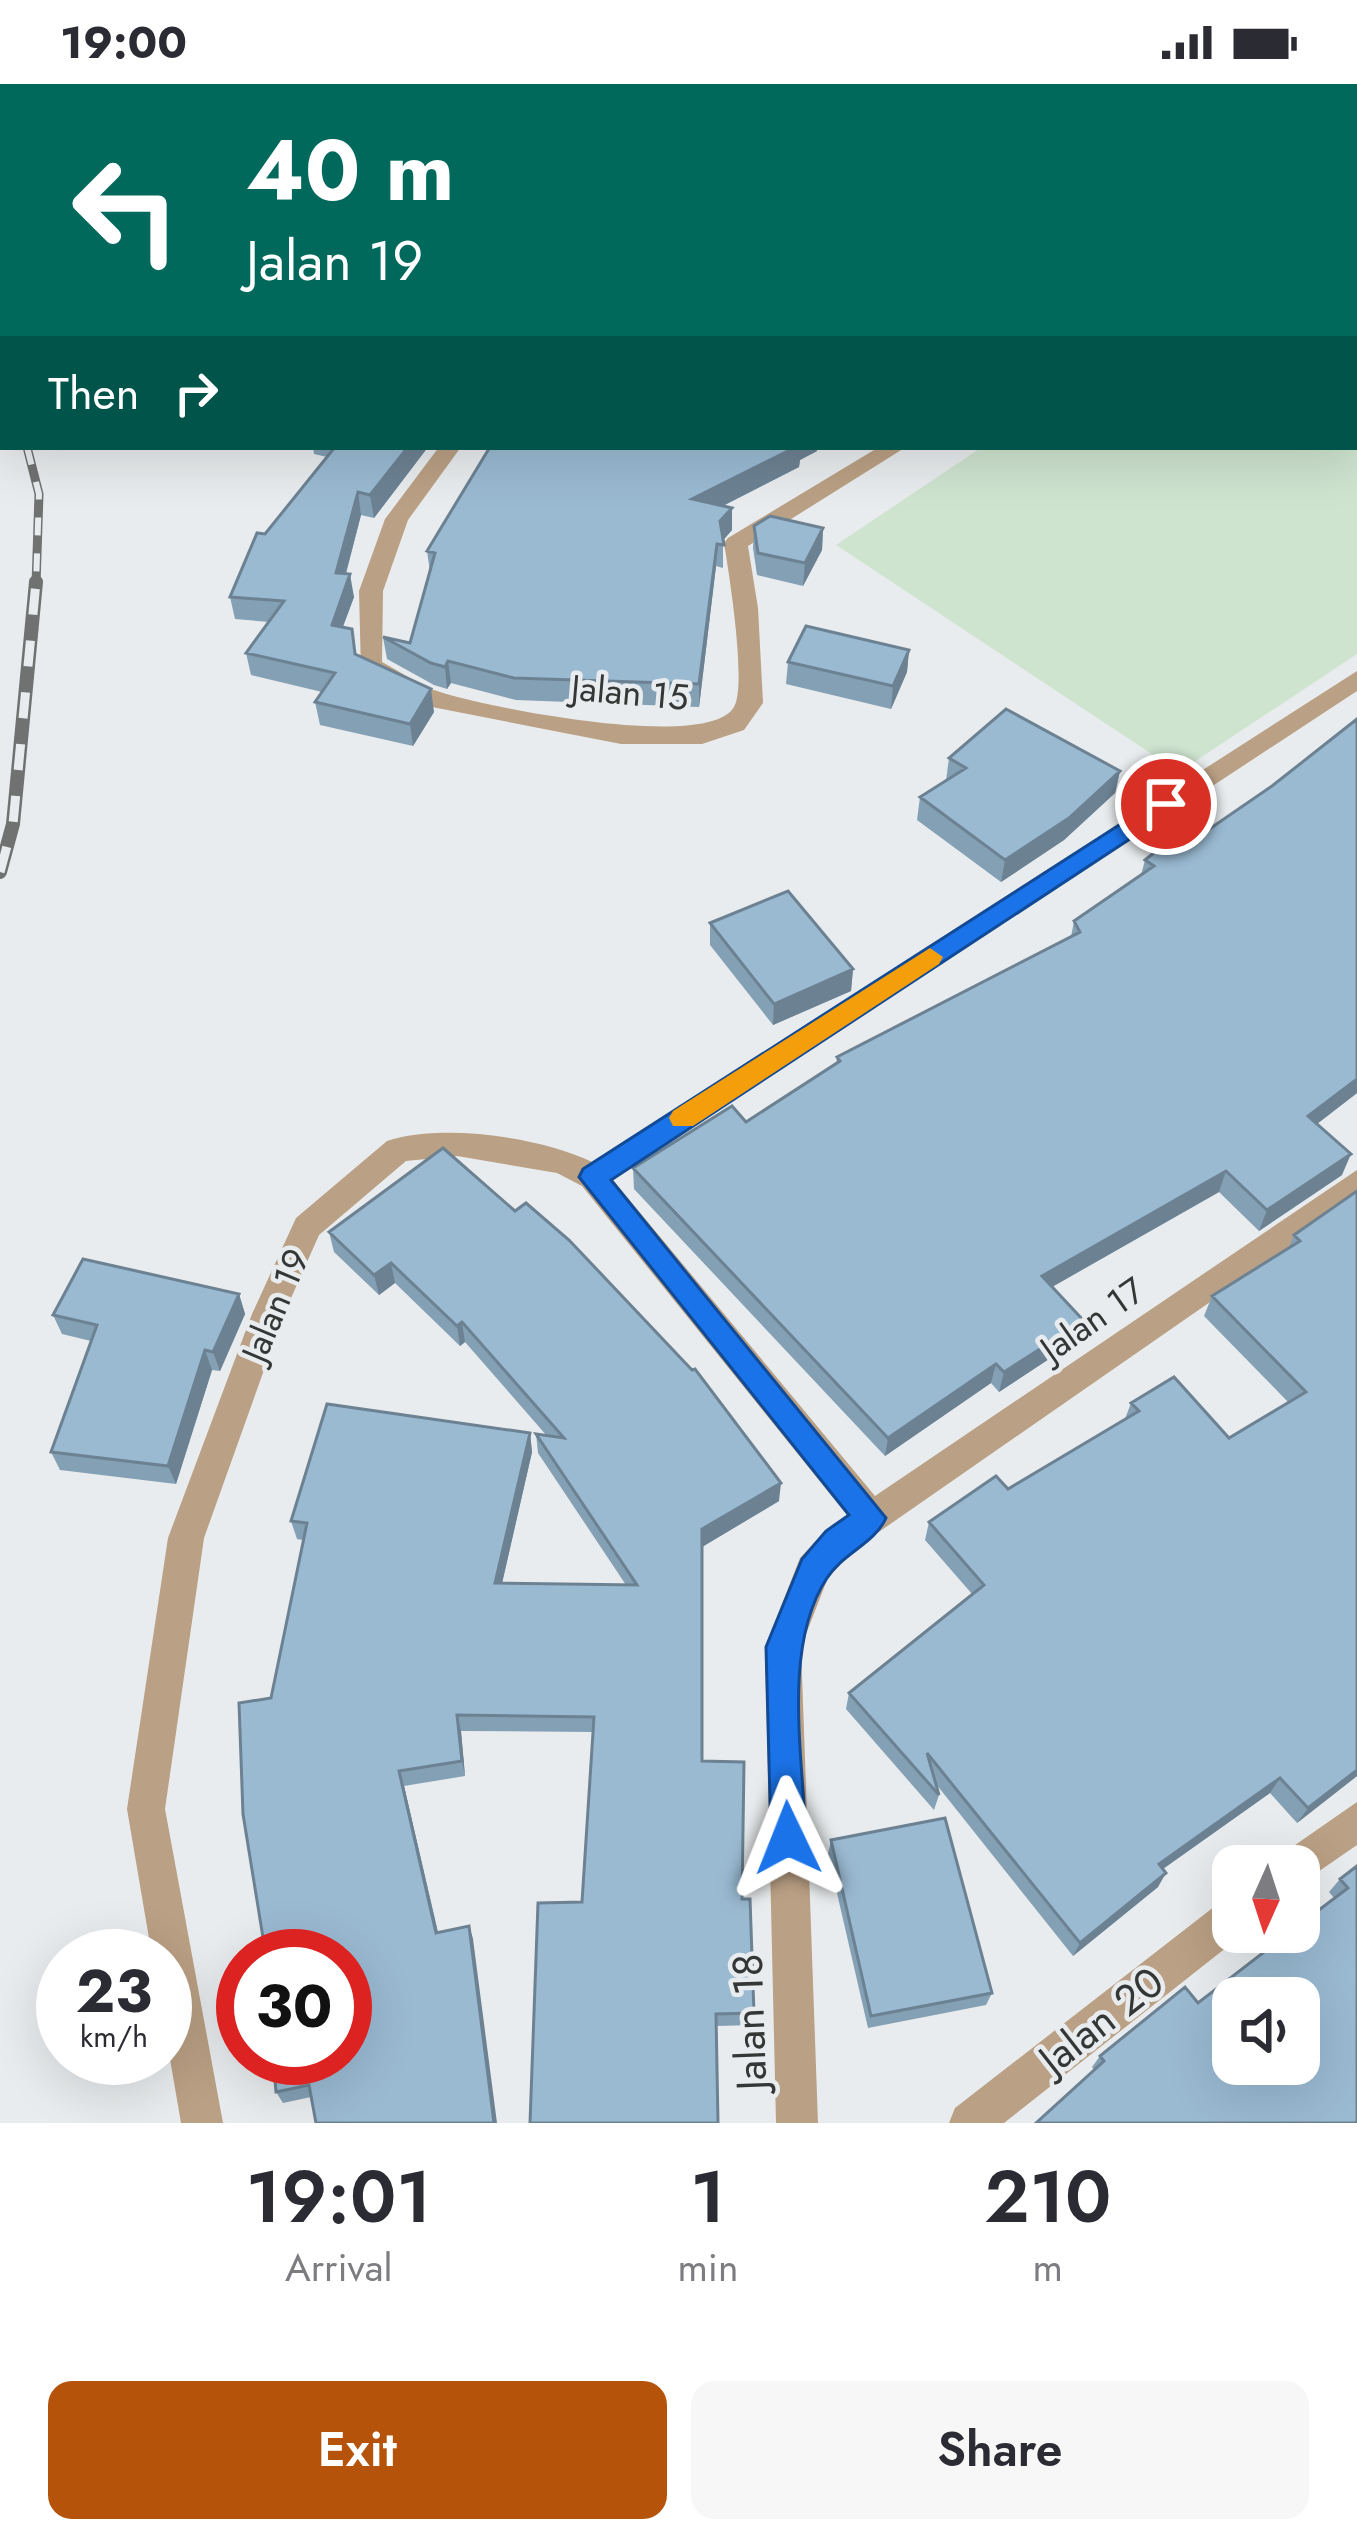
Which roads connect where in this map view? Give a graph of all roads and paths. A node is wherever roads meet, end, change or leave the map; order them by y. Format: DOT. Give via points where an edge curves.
graph roads {
  1 [pos="448,450"];
  2 [pos="891,450"];
  3 [pos="1357,679"];
  4 [pos="593,1177"];
  5 [pos="1357,1184"];
  6 [pos="871,1518"];
  7 [pos="1357,1821"];
  8 [pos="1320,1850"];
  9 [pos="1212,1933"];
  10 [pos="202,2123"];
  11 [pos="797,2123"];
  12 [pos="970,2123"];
  1 -- 2 [label="street, Jalan 15" via="390,537 371,591 370,666 432,699 621,734 693,737 735,724 750,703 736,543"];
  3 -- 4 [label="street"];
  4 -- 6 [label="street"];
  4 -- 10 [label="street, Jalan 19" via="563,1162 475,1146 398,1150 308,1227 268,1314 186,1538 146,1809"];
  5 -- 6 [label="street, Jalan 17"];
  6 -- 11 [label="street, Jalan 18" via="813,1570 783,1647"];
  7 -- 8 [label="street"];
  9 -- 12 [label="street, Jalan 20"];
}
